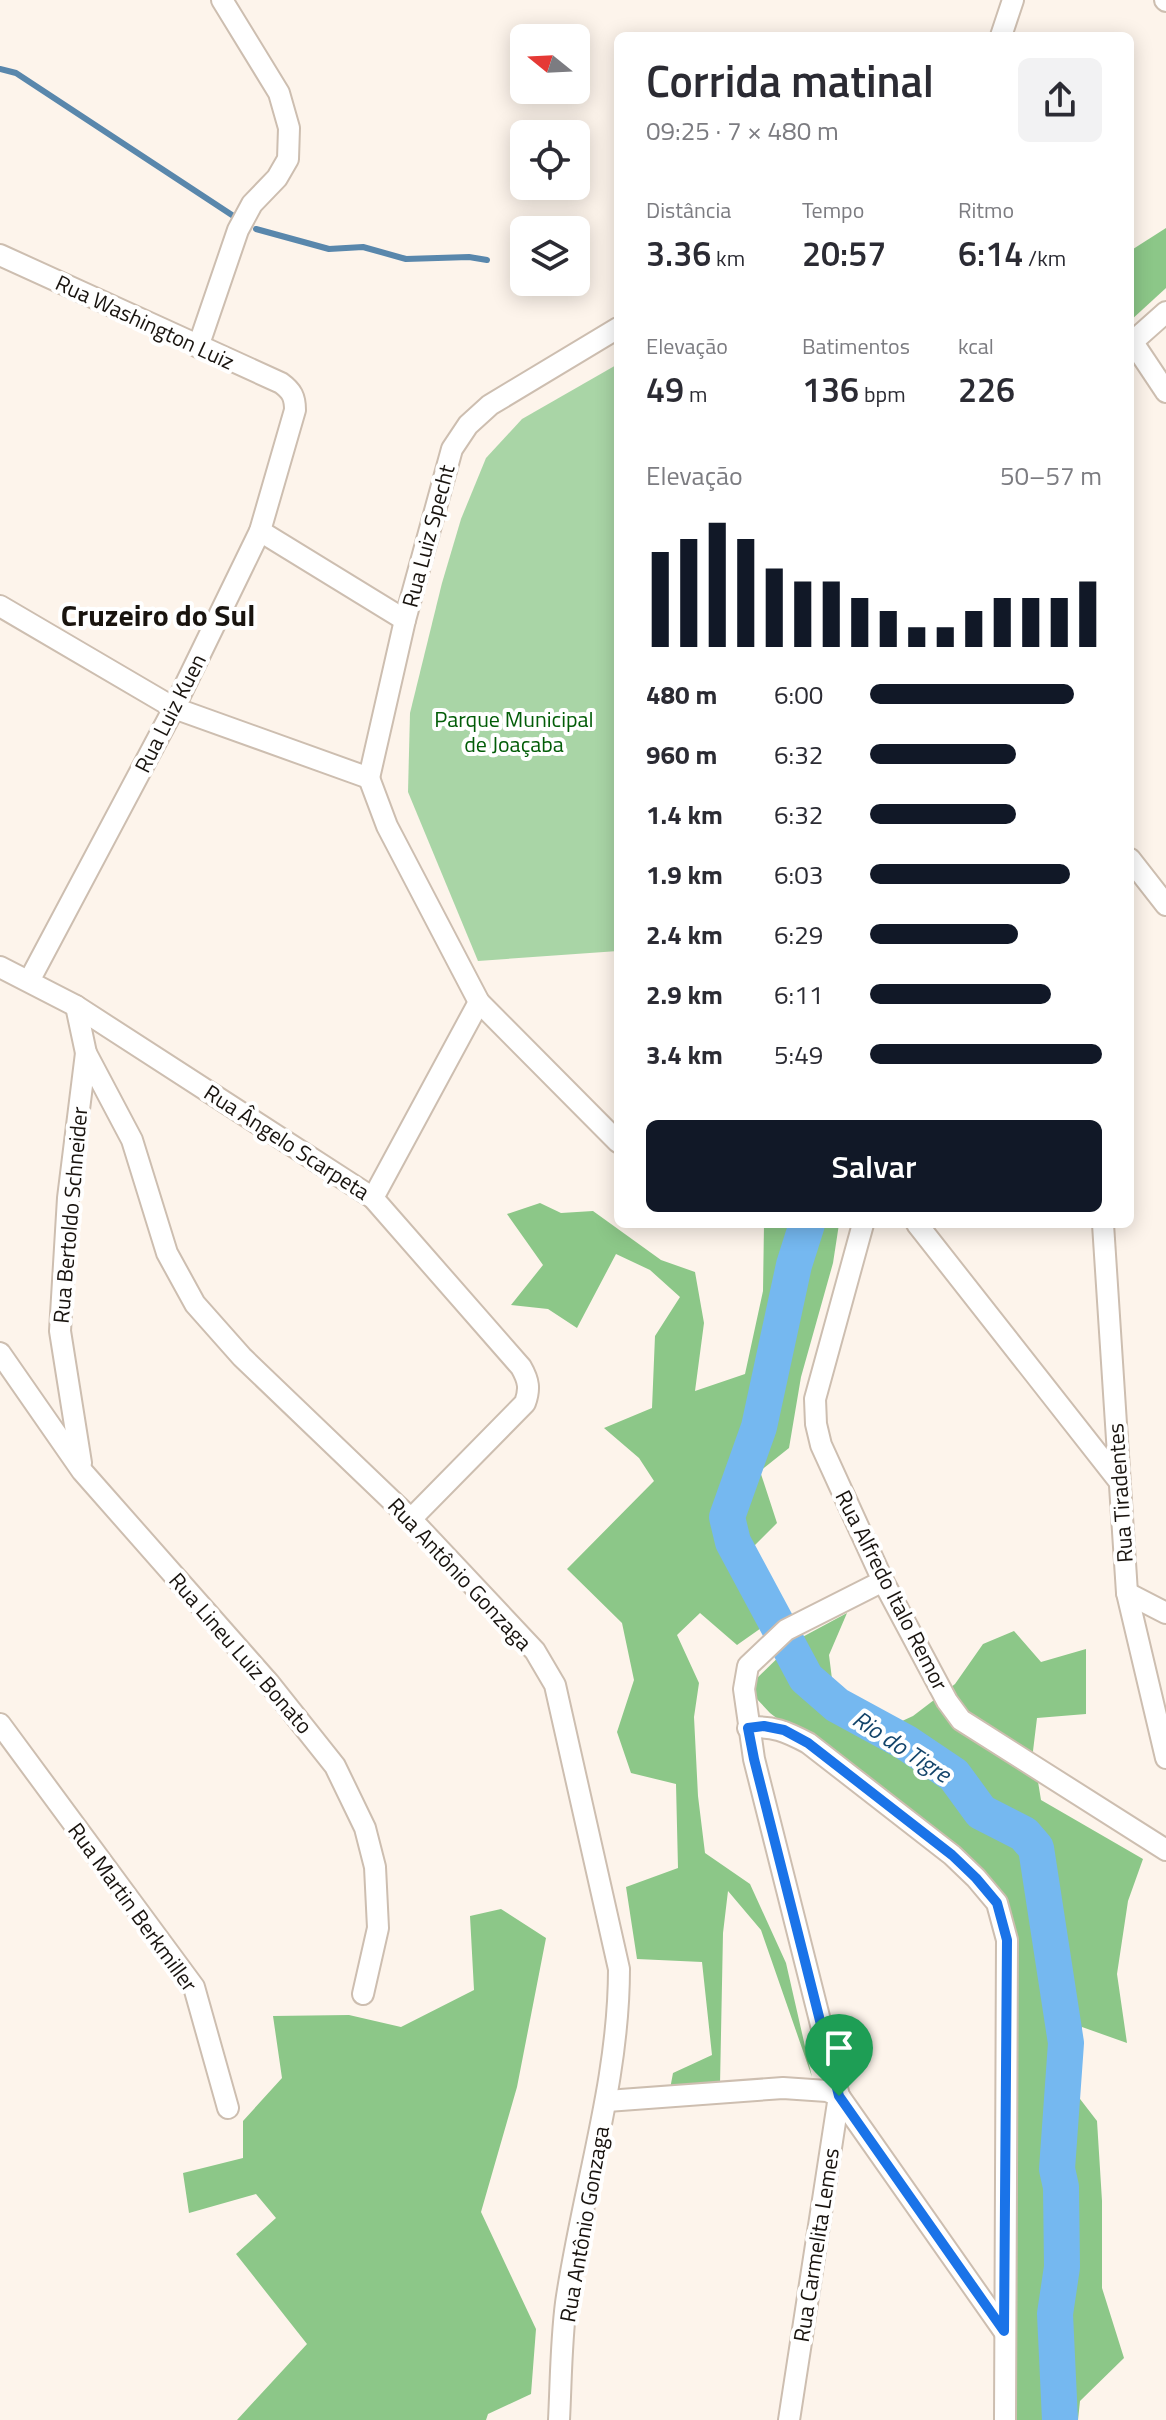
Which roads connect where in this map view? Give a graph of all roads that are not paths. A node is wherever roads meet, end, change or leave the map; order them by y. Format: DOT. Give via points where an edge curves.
graph roads {
  1 [pos="222,0"];
  2 [pos="1013,0"];
  3 [pos="1002,32"];
  4 [pos="0,255"];
  5 [pos="1166,312"];
  6 [pos="614,330"];
  7 [pos="1134,340"];
  8 [pos="198,347"];
  9 [pos="1134,347"];
  10 [pos="289,389"];
  11 [pos="1166,392"];
  12 [pos="260,531"];
  13 [pos="0,606"];
  14 [pos="405,620"];
  15 [pos="174,708"];
  16 [pos="369,778"];
  17 [pos="1134,864"];
  18 [pos="1166,905"];
  19 [pos="0,967"];
  20 [pos="29,981"];
  21 [pos="479,1002"];
  22 [pos="76,1006"];
  23 [pos="86,1053"];
  24 [pos="614,1138"];
  25 [pos="373,1198"];
  26 [pos="862,1228"];
  27 [pos="920,1228"];
  28 [pos="1103,1228"];
  29 [pos="0,1353"];
  30 [pos="82,1471"];
  31 [pos="1119,1481"];
  32 [pos="411,1519"];
  33 [pos="883,1581"];
  34 [pos="1127,1593"];
  35 [pos="1166,1613"];
  36 [pos="0,1724"];
  37 [pos="748,1728"];
  38 [pos="1166,1758"];
  39 [pos="1166,1850"];
  40 [pos="363,1994"];
  41 [pos="839,2096"];
  42 [pos="607,2101"];
  43 [pos="228,2108"];
  44 [pos="1004,2331"];
  45 [pos="559,2420"];
  46 [pos="789,2420"];
  47 [pos="1005,2420"];
  1 -- 8 [label="street" via="279,93 289,128 288,159 238,230"];
  2 -- 3 [label="street"];
  4 -- 8 [label="street, Rua Washington Luiz"];
  5 -- 7 [label="street"];
  6 -- 14 [label="street, Rua Luiz Specht" via="490,405 468,425 452,449"];
  8 -- 10 [label="street, Rua Washington Luiz"];
  9 -- 11 [label="street"];
  10 -- 12 [label="street, Rua Luiz Kuen" via="295,410"];
  12 -- 14 [label="street"];
  12 -- 15 [label="street, Rua Luiz Kuen"];
  13 -- 15 [label="street"];
  14 -- 16 [label="street, Rua Luiz Specht"];
  15 -- 16 [label="street"];
  15 -- 20 [label="street, Rua Luiz Kuen"];
  16 -- 21 [label="street" via="387,826"];
  17 -- 18 [label="street"];
  19 -- 20 [label="street, Rua Ângelo Scarpeta"];
  20 -- 22 [label="street, Rua Ângelo Scarpeta"];
  21 -- 24 [label="street"];
  21 -- 25 [label="street"];
  22 -- 23 [label="street, Rua Antônio Gonzaga"];
  22 -- 25 [label="street, Rua Ângelo Scarpeta"];
  23 -- 30 [label="street, Rua Bertoldo Schneider" via="68,1198 60,1331"];
  23 -- 32 [label="street, Rua Antônio Gonzaga" via="132,1140 167,1253 195,1304 242,1357"];
  25 -- 32 [label="street, Rua Ângelo Scarpeta" via="528,1379 525,1403"];
  26 -- 33 [label="street, Rua Alfredo Italo Remor" via="815,1399 816,1424"];
  27 -- 31 [label="street"];
  28 -- 31 [label="street, Rua Tiradentes"];
  29 -- 30 [label="street, Rua Lineu Luiz Bonato"];
  30 -- 40 [label="street, Rua Lineu Luiz Bonato" via="335,1766 365,1828 375,1867 378,1928"];
  31 -- 34 [label="street, Rua Tiradentes"];
  32 -- 42 [label="street, Rua Antônio Gonzaga" via="535,1651 555,1685 619,1969 619,2015"];
  33 -- 37 [label="street, Rua Carmelita Lemes" via="786,1630 748,1666"];
  33 -- 39 [label="street, Rua Alfredo Italo Remor" via="961,1720"];
  34 -- 35 [label="street"];
  34 -- 38 [label="street, Rua Tiradentes"];
  36 -- 43 [label="street, Rua Martin Berkmiller" via="194,1987"];
  37 -- 41 [label="street, Rua Carmelita Lemes"];
  37 -- 44 [label="street" via="784,1730 808,1743 952,1855 997,1903 1007,1940"];
  41 -- 42 [label="street" via="783,2088"];
  41 -- 44 [label="street"];
  41 -- 46 [label="street, Rua Carmelita Lemes"];
  42 -- 45 [label="street, Rua Antônio Gonzaga" via="566,2304"];
  44 -- 47 [label="street"];
}
